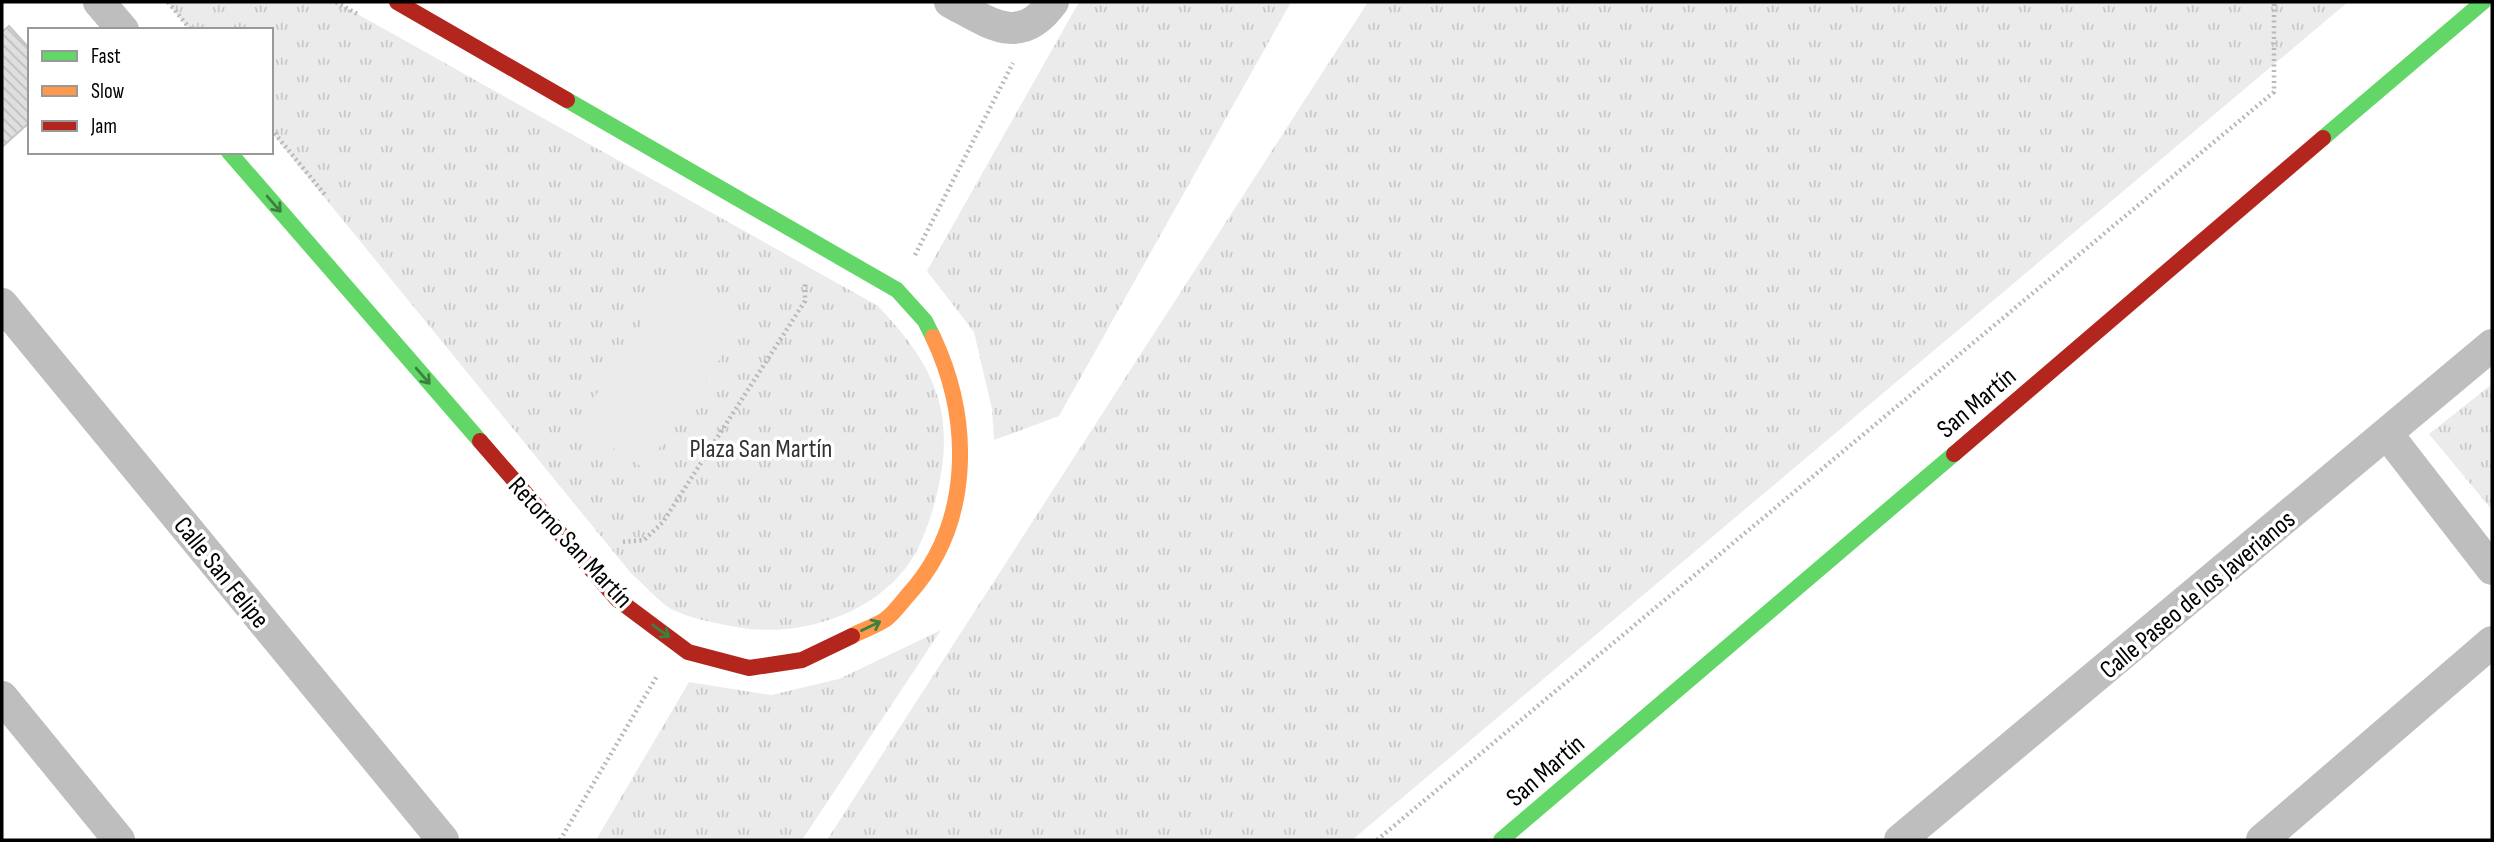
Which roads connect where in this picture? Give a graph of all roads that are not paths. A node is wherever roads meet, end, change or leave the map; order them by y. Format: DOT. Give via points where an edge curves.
graph roads {
  1 [pos="99,2"];
  2 [pos="397,2"];
  3 [pos="950,2"];
  4 [pos="2483,2"];
  5 [pos="1043,13"];
  6 [pos="121,28"];
  7 [pos="231,154"];
  8 [pos="2,304"];
  9 [pos="2492,345"];
  10 [pos="2388,435"];
  11 [pos="2492,569"];
  12 [pos="2492,642"];
  13 [pos="2,697"];
  14 [pos="120,840"];
  15 [pos="443,840"];
  16 [pos="1501,840"];
  17 [pos="1900,840"];
  18 [pos="2262,840"];
  1 -- 6 [label="street"];
  7 -- 2 [label="street, Retorno San Martín, one-way" via="617,599 688,652 749,668 802,660 886,619 921,581 949,526 959,489 960,441 950,374 925,321 897,290"];
  3 -- 5 [label="street" via="1001,27 1017,29"];
  4 -- 16 [label="street, San Martín"];
  8 -- 15 [label="street, Calle San Felipe"];
  9 -- 10 [label="street, Calle Paseo de los Javerianos"];
  10 -- 11 [label="street"];
  10 -- 17 [label="street, Calle Paseo de los Javerianos"];
  12 -- 18 [label="street"];
  13 -- 14 [label="street"];
}
